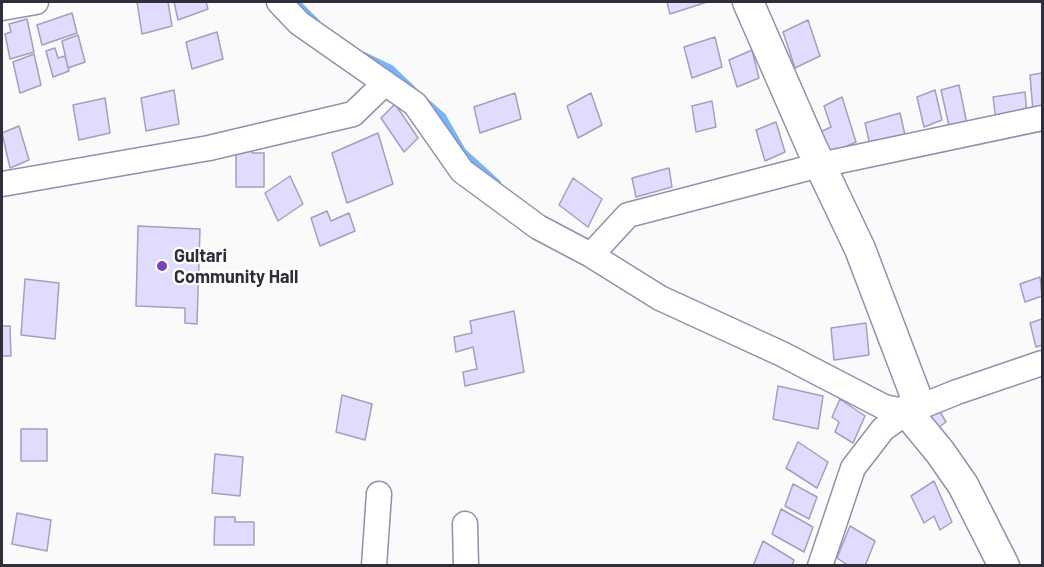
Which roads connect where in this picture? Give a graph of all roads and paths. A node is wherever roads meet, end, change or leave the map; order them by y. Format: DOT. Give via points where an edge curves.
graph roads {
  1 [pos="36,2"];
  2 [pos="279,2"];
  3 [pos="748,2"];
  4 [pos="2,8"];
  5 [pos="385,83"];
  6 [pos="1042,118"];
  7 [pos="819,165"];
  8 [pos="2,184"];
  9 [pos="591,255"];
  10 [pos="1042,363"];
  11 [pos="907,412"];
  12 [pos="379,494"];
  13 [pos="465,524"];
  14 [pos="374,566"];
  15 [pos="466,566"];
  16 [pos="820,566"];
  17 [pos="1004,566"];
  1 -- 4 [label="street"];
  2 -- 5 [label="street" via="299,24"];
  3 -- 7 [label="street"];
  5 -- 8 [label="street" via="353,114 209,148"];
  5 -- 9 [label="street" via="415,104 462,171 538,227"];
  6 -- 7 [label="street"];
  7 -- 9 [label="street" via="628,214"];
  7 -- 11 [label="street" via="860,249 917,399"];
  9 -- 11 [label="street" via="660,298 782,354 884,407"];
  10 -- 11 [label="street"];
  11 -- 16 [label="street" via="883,429 853,468"];
  11 -- 17 [label="street" via="963,485"];
  12 -- 14 [label="street"];
  13 -- 15 [label="street"];
}
